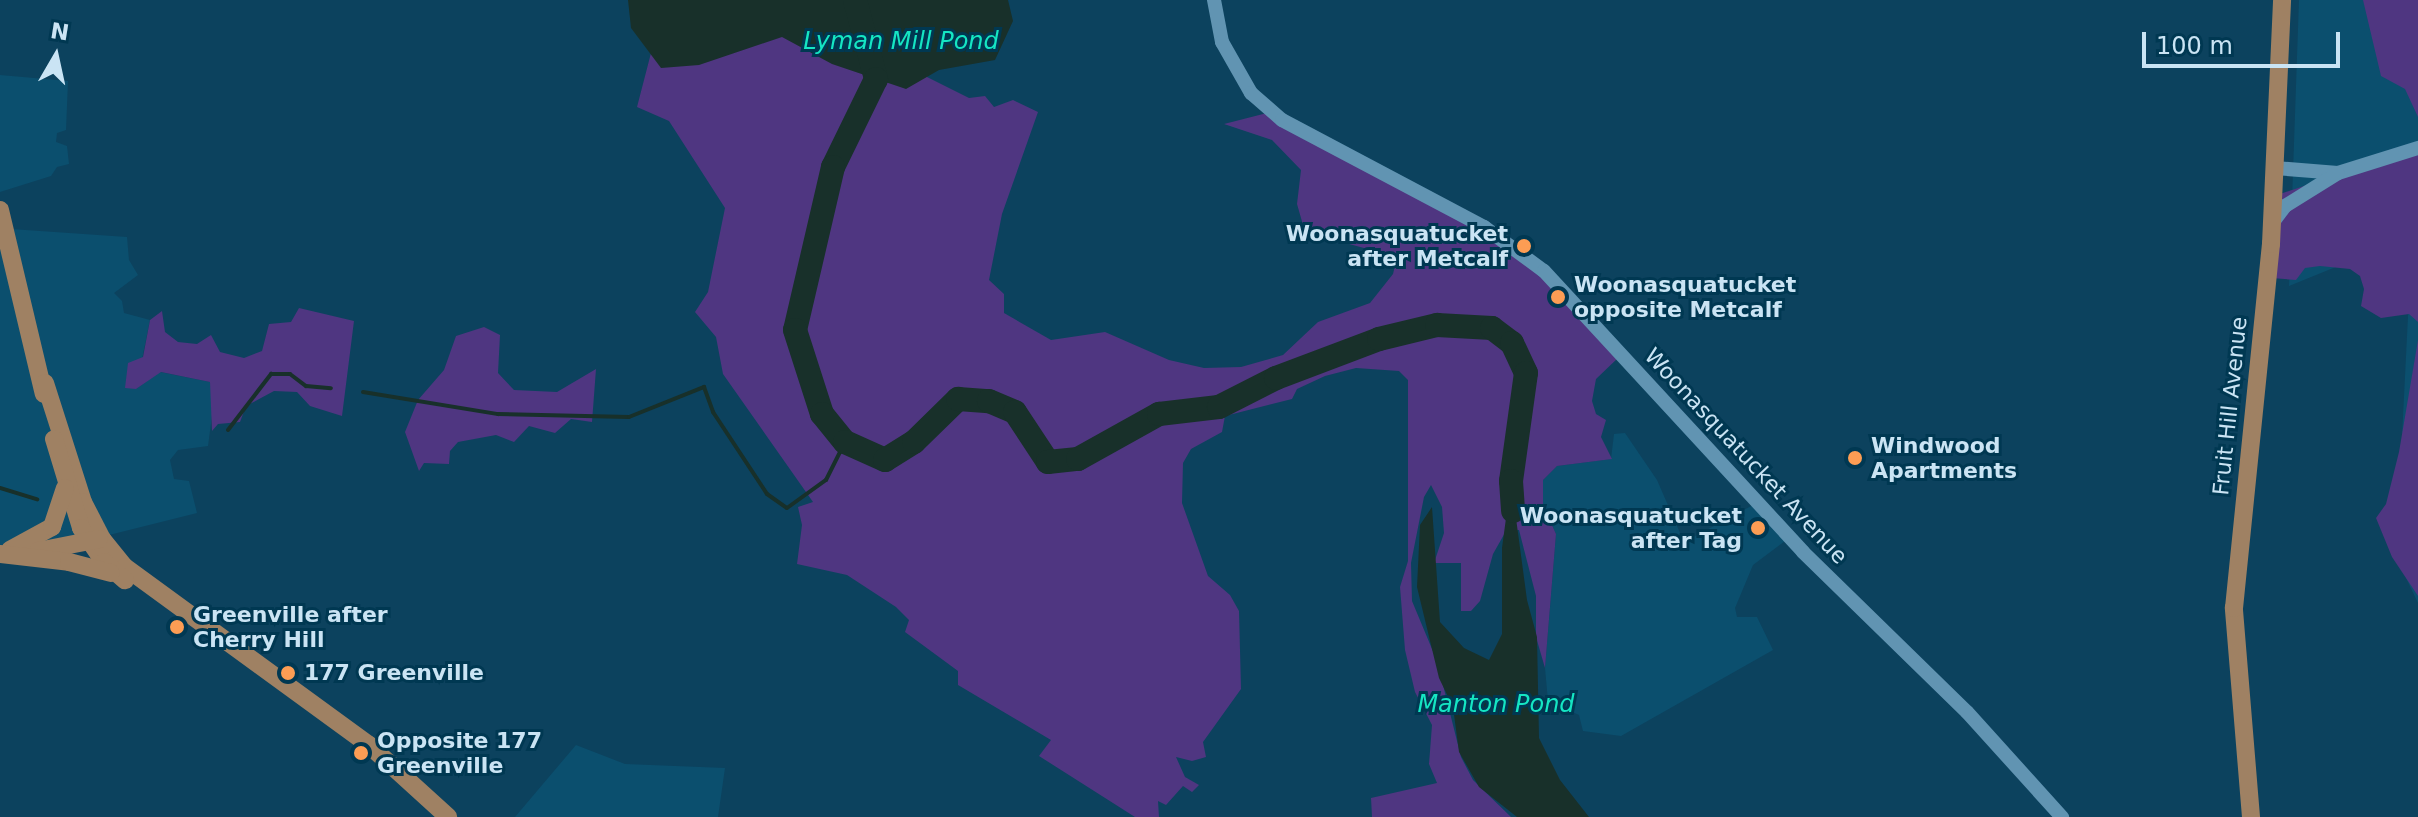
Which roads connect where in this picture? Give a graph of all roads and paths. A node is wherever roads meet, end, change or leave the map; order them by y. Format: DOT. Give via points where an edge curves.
graph roads {
  1 [pos="1214,0"];
  2 [pos="2282,0"];
  3 [pos="2418,148"];
  4 [pos="2275,168"];
  5 [pos="2338,173"];
  6 [pos="0,210"];
  7 [pos="2273,222"];
  8 [pos="45,383"];
  9 [pos="65,486"];
  10 [pos="95,540"];
  11 [pos="3,551"];
  12 [pos="119,577"];
  13 [pos="248,659"];
  14 [pos="448,817"];
  15 [pos="2062,817"];
  16 [pos="2251,817"];
  1 -- 15 [label="street, Woonasquatucket Avenue" via="1228,58 1251,93 1282,120 1484,227 1544,271 1803,552 1976,721"];
  2 -- 4 [label="main road, Fruit Hill Avenue"];
  3 -- 5 [label="street"];
  4 -- 5 [label="street"];
  4 -- 7 [label="main road, Fruit Hill Avenue"];
  5 -- 7 [label="street" via="2285,206"];
  6 -- 8 [label="main road"];
  7 -- 16 [label="main road, Fruit Hill Avenue" via="2234,608"];
  8 -- 9 [label="main road"];
  8 -- 10 [label="main road"];
  9 -- 10 [label="main road"];
  9 -- 11 [label="main road" via="52,527"];
  10 -- 11 [label="main road" via="42,552"];
  10 -- 12 [label="main road"];
  10 -- 13 [label="main road" via="143,583"];
  11 -- 12 [label="main road" via="89,565"];
  12 -- 13 [label="main road" via="166,612"];
  13 -- 14 [label="main road" via="369,745"];
}
